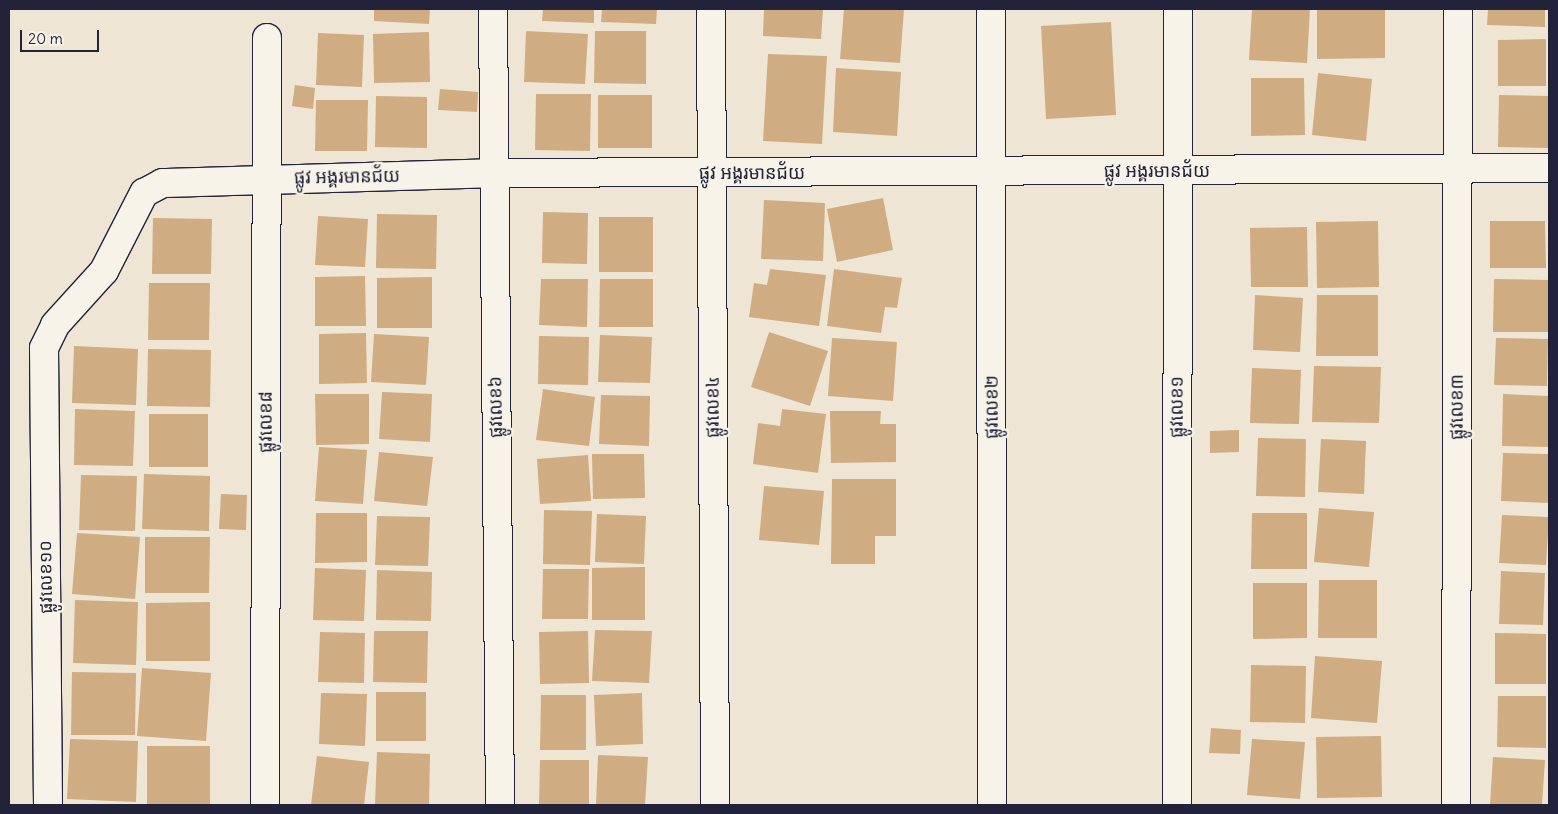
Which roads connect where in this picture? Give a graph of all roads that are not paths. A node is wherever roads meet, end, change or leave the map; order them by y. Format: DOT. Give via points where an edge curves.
graph roads {
  1 [pos="493,9"];
  2 [pos="711,9"];
  3 [pos="991,9"];
  4 [pos="1178,9"];
  5 [pos="1458,9"];
  6 [pos="267,38"];
  7 [pos="1549,168"];
  8 [pos="1458,169"];
  9 [pos="1177,170"];
  10 [pos="991,172"];
  11 [pos="493,174"];
  12 [pos="712,174"];
  13 [pos="266,178"];
  14 [pos="44,348"];
  15 [pos="48,805"];
  16 [pos="266,805"];
  17 [pos="500,805"];
  18 [pos="715,805"];
  19 [pos="992,805"];
  20 [pos="1177,805"];
  21 [pos="1456,805"];
  1 -- 11 [label="street, ផ្លូវលេខ៦"];
  2 -- 12 [label="street, ផ្លូវលេខ៤"];
  3 -- 10 [label="street, ផ្លូវលេខ២"];
  4 -- 9 [label="street, ផ្លូវលេខ១"];
  5 -- 8 [label="street, ផ្លូវលេខ៣"];
  6 -- 13 [label="street, ផ្លូវលេខ៨"];
  7 -- 8 [label="street, ផ្លូវ អង្គរមានជ័យ"];
  8 -- 9 [label="street, ផ្លូវ អង្គរមានជ័យ"];
  8 -- 21 [label="street, ផ្លូវលេខ៣"];
  9 -- 10 [label="street, ផ្លូវ អង្គរមានជ័យ"];
  9 -- 20 [label="street, ផ្លូវលេខ១"];
  10 -- 12 [label="street, ផ្លូវ អង្គរមានជ័យ"];
  10 -- 19 [label="street, ផ្លូវលេខ២"];
  11 -- 12 [label="street, ផ្លូវ អង្គរមានជ័យ"];
  11 -- 13 [label="street, ផ្លូវ អង្គរមានជ័យ"];
  11 -- 17 [label="street, ផ្លូវលេខ៦"];
  12 -- 18 [label="street, ផ្លូវលេខ៤"];
  13 -- 14 [label="street, ផ្លូវ អង្គរមានជ័យ" via="163,183 144,192 104,271 55,325"];
  13 -- 16 [label="street, ផ្លូវលេខ៨"];
  14 -- 15 [label="street, ផ្លូវលេខ១០"];
}
